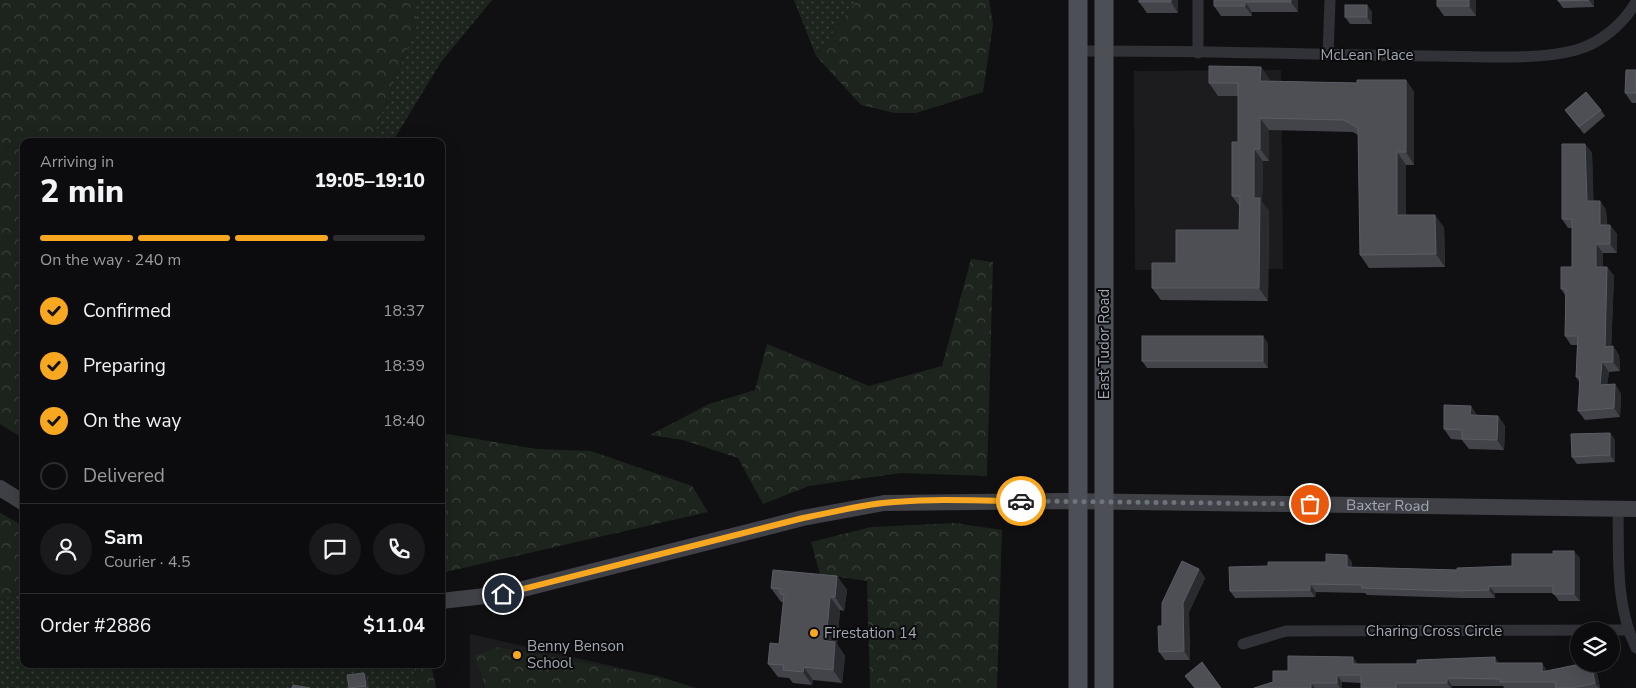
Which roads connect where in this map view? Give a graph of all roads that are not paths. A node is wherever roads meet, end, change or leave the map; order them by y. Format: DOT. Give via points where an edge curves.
graph roads {
  1 [pos="1078,0"];
  2 [pos="1104,0"];
  3 [pos="1198,0"];
  4 [pos="1330,0"];
  5 [pos="1636,2"];
  6 [pos="1078,51"];
  7 [pos="1104,51"];
  8 [pos="1198,53"];
  9 [pos="1328,56"];
  10 [pos="0,488"];
  11 [pos="20,500"];
  12 [pos="1077,501"];
  13 [pos="1104,502"];
  14 [pos="1636,508"];
  15 [pos="1618,509"];
  16 [pos="445,601"];
  17 [pos="1627,630"];
  18 [pos="1244,644"];
  19 [pos="1636,648"];
  20 [pos="1078,688"];
  21 [pos="1104,688"];
  1 -- 6 [label="main road, East Tudor Road"];
  2 -- 7 [label="main road, East Tudor Road"];
  3 -- 8 [label="street"];
  4 -- 9 [label="street"];
  5 -- 9 [label="street, McLean Place" via="1607,36 1576,50 1531,56"];
  6 -- 7 [label="street, McLean Place"];
  6 -- 12 [label="main road, East Tudor Road"];
  7 -- 8 [label="street, McLean Place"];
  7 -- 13 [label="main road, East Tudor Road"];
  8 -- 9 [label="street, McLean Place"];
  10 -- 11 [label="street"];
  12 -- 13 [label="street, Baxter Road"];
  12 -- 16 [label="street, Baxter Road" via="884,503 803,518 503,594"];
  12 -- 20 [label="main road, East Tudor Road"];
  13 -- 15 [label="street, Baxter Road"];
  13 -- 21 [label="main road, East Tudor Road"];
  14 -- 15 [label="street, Baxter Road"];
  15 -- 17 [label="street" via="1618,588"];
  17 -- 18 [label="street, Charing Cross Circle" via="1286,631"];
  17 -- 19 [label="street"];
}
